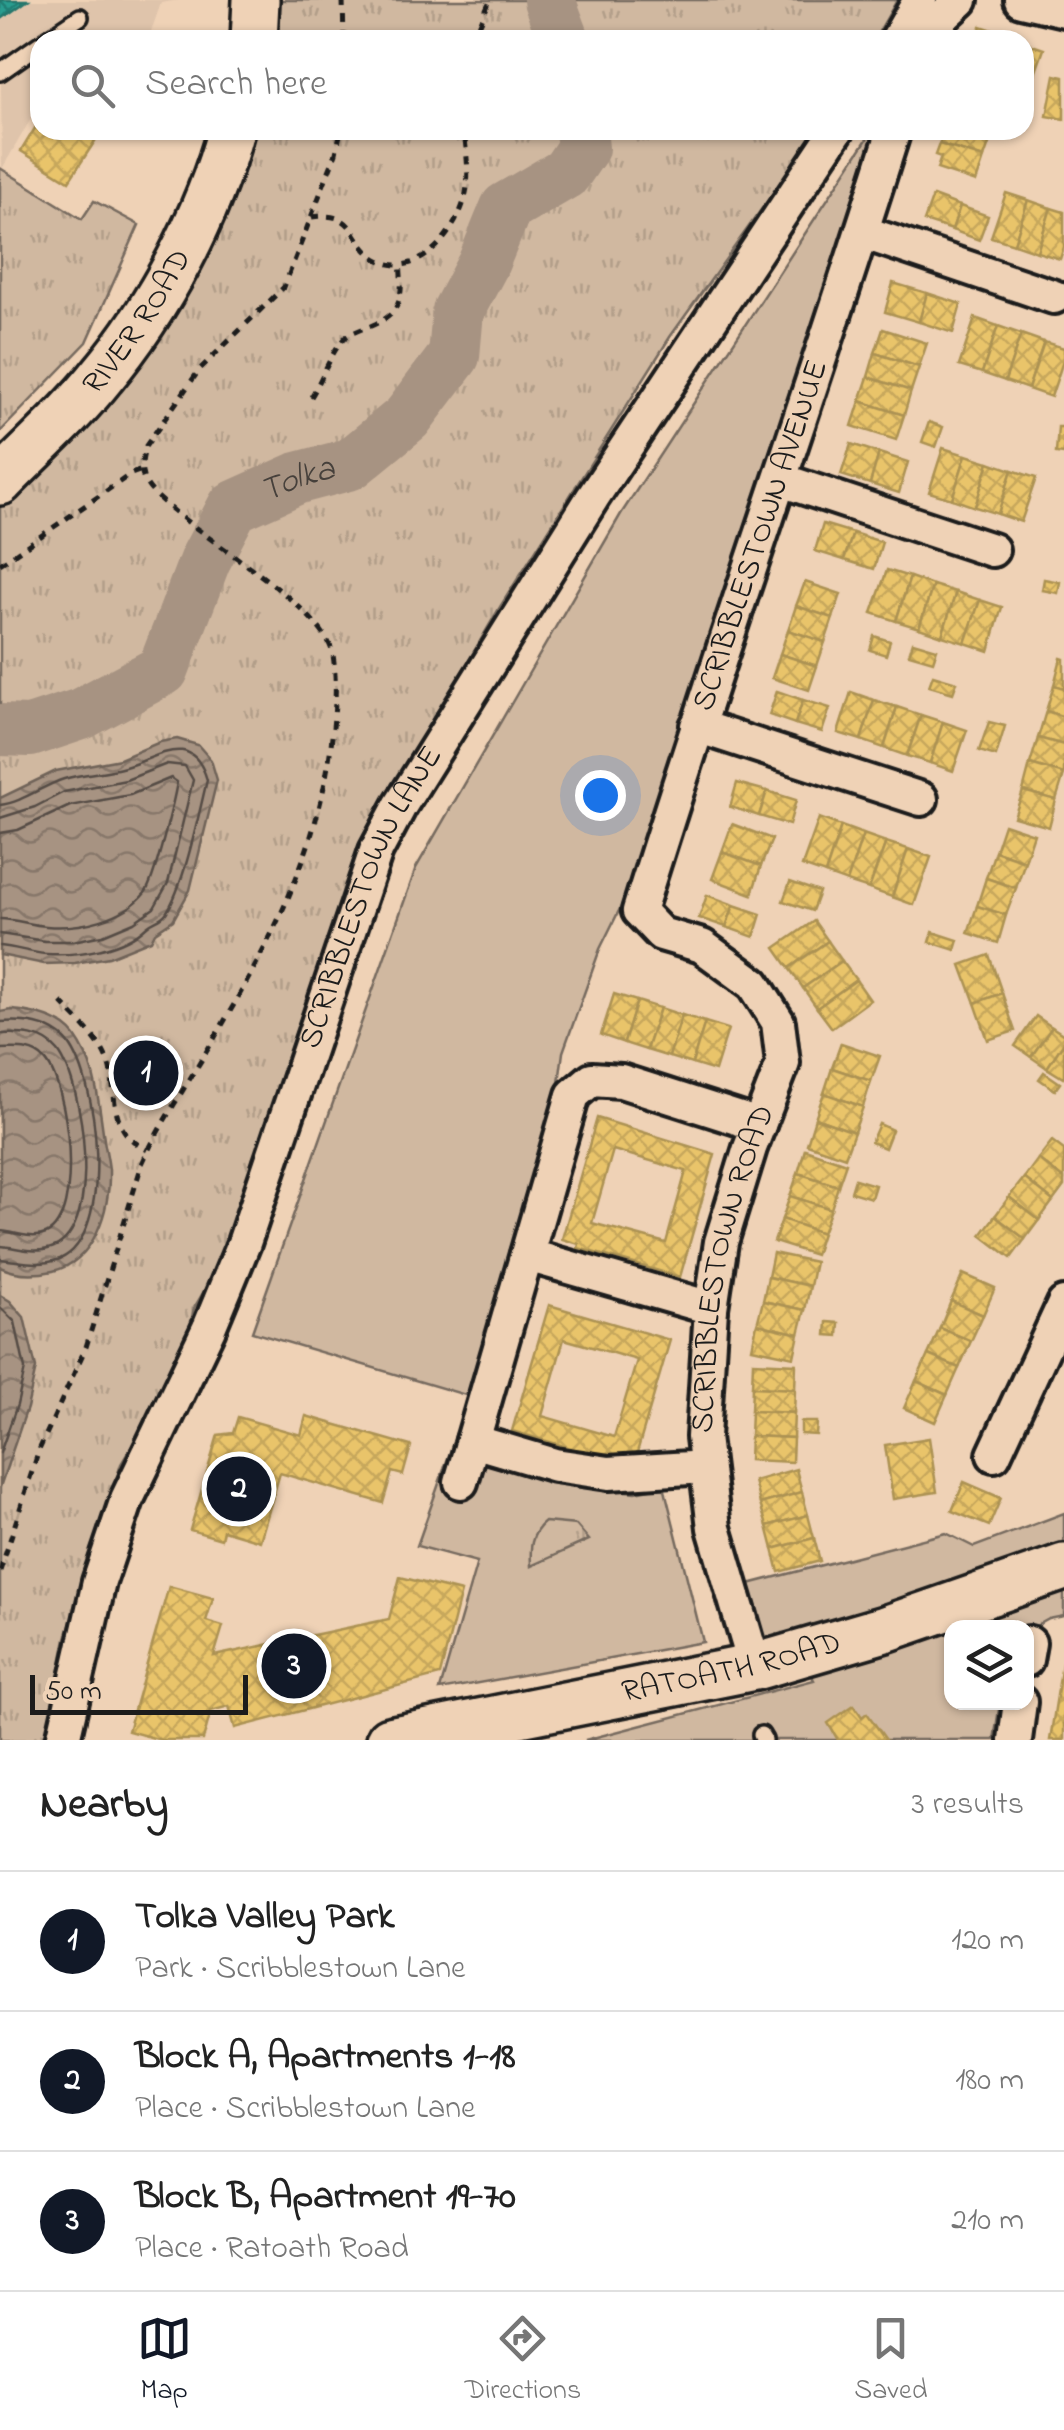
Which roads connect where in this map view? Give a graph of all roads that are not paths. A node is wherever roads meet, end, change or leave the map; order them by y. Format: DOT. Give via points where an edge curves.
graph roads {
  1 [pos="256,0"];
  2 [pos="920,0"];
  3 [pos="961,0"];
  4 [pos="1024,0"];
  5 [pos="1064,10"];
  6 [pos="80,17"];
  7 [pos="61,30"];
  8 [pos="254,30"];
  9 [pos="903,30"];
  10 [pos="932,30"];
  11 [pos="30,51"];
  12 [pos="0,72"];
  13 [pos="227,140"];
  14 [pos="830,140"];
  15 [pos="891,140"];
  16 [pos="862,232"];
  17 [pos="1054,297"];
  18 [pos="782,480"];
  19 [pos="0,482"];
  20 [pos="992,550"];
  21 [pos="697,726"];
  22 [pos="921,799"];
  23 [pos="661,934"];
  24 [pos="758,1125"];
  25 [pos="527,1256"];
  26 [pos="1064,1304"];
  27 [pos="712,1308"];
  28 [pos="473,1442"];
  29 [pos="994,1455"];
  30 [pos="706,1466"];
  31 [pos="461,1482"];
  32 [pos="1064,1567"];
  33 [pos="755,1667"];
  34 [pos="1019,1710"];
  35 [pos="417,1736"];
  36 [pos="63,1740"];
  37 [pos="1015,1740"];
  1 -- 8 [label="street"];
  2 -- 9 [label="street"];
  3 -- 10 [label="street"];
  4 -- 5 [label="street"];
  6 -- 7 [label="lane"];
  11 -- 12 [label="lane"];
  13 -- 19 [label="street, RIVER ROAD" via="188,241 152,308 102,377"];
  14 -- 36 [label="street, SCRIBBLESTOWN LANE" via="593,496 376,850 244,1243 127,1499 99,1582"];
  15 -- 16 [label="street, SCRIBBLESTOWN AVENUE"];
  16 -- 17 [label="street"];
  16 -- 18 [label="street, SCRIBBLESTOWN AVENUE"];
  18 -- 20 [label="street"];
  18 -- 21 [label="street, SCRIBBLESTOWN AVENUE"];
  21 -- 22 [label="street"];
  21 -- 23 [label="street, SCRIBBLESTOWN AVENUE" via="638,911"];
  23 -- 24 [label="street, SCRIBBLESTOWN ROAD" via="702,946 754,984 778,1022 783,1062"];
  24 -- 25 [label="street" via="622,1081 592,1079 573,1095"];
  24 -- 27 [label="street, SCRIBBLESTOWN ROAD" via="721,1242"];
  25 -- 27 [label="street"];
  25 -- 28 [label="street"];
  26 -- 29 [label="street"];
  27 -- 30 [label="street, SCRIBBLESTOWN ROAD" via="702,1437"];
  28 -- 30 [label="street" via="609,1473"];
  28 -- 31 [label="street"];
  30 -- 33 [label="street, SCRIBBLESTOWN ROAD" via="714,1528"];
  32 -- 33 [label="street, RATOATH ROAD"];
  33 -- 35 [label="street, RATOATH ROAD"];
  34 -- 37 [label="street"];
}
